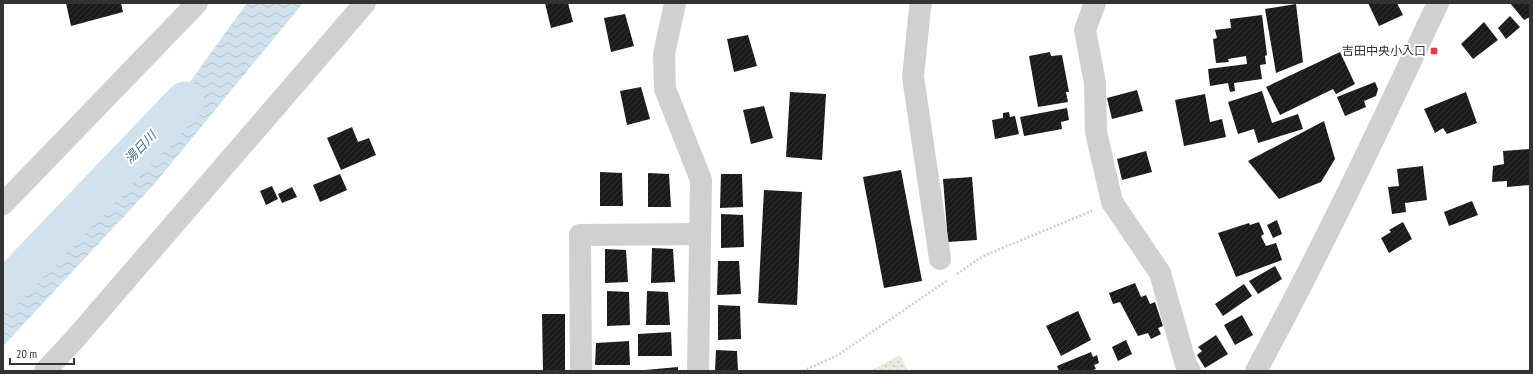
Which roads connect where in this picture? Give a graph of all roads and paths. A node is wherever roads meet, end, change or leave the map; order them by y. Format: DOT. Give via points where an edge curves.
graph roads {
  1 [pos="197,3"];
  2 [pos="365,3"];
  3 [pos="675,3"];
  4 [pos="922,3"];
  5 [pos="1095,3"];
  6 [pos="1438,3"];
  7 [pos="1112,202"];
  8 [pos="3,204"];
  9 [pos="700,234"];
  10 [pos="940,259"];
  11 [pos="957,274"];
  12 [pos="950,279"];
  13 [pos="45,371"];
  14 [pos="580,371"];
  15 [pos="698,371"];
  16 [pos="802,371"];
  17 [pos="1190,371"];
  18 [pos="1256,371"];
  1 -- 8 [label="street"];
  2 -- 13 [label="street"];
  3 -- 9 [label="street" via="664,54 665,88 701,180"];
  4 -- 10 [label="street" via="913,77"];
  5 -- 7 [label="street" via="1085,30 1095,83 1096,132"];
  6 -- 18 [label="street" via="1377,132"];
  7 -- 11 [label="path" via="983,256"];
  7 -- 17 [label="street" via="1160,273 1186,365"];
  9 -- 14 [label="street" via="580,235"];
  9 -- 15 [label="street"];
  12 -- 16 [label="path" via="838,355"];
}
